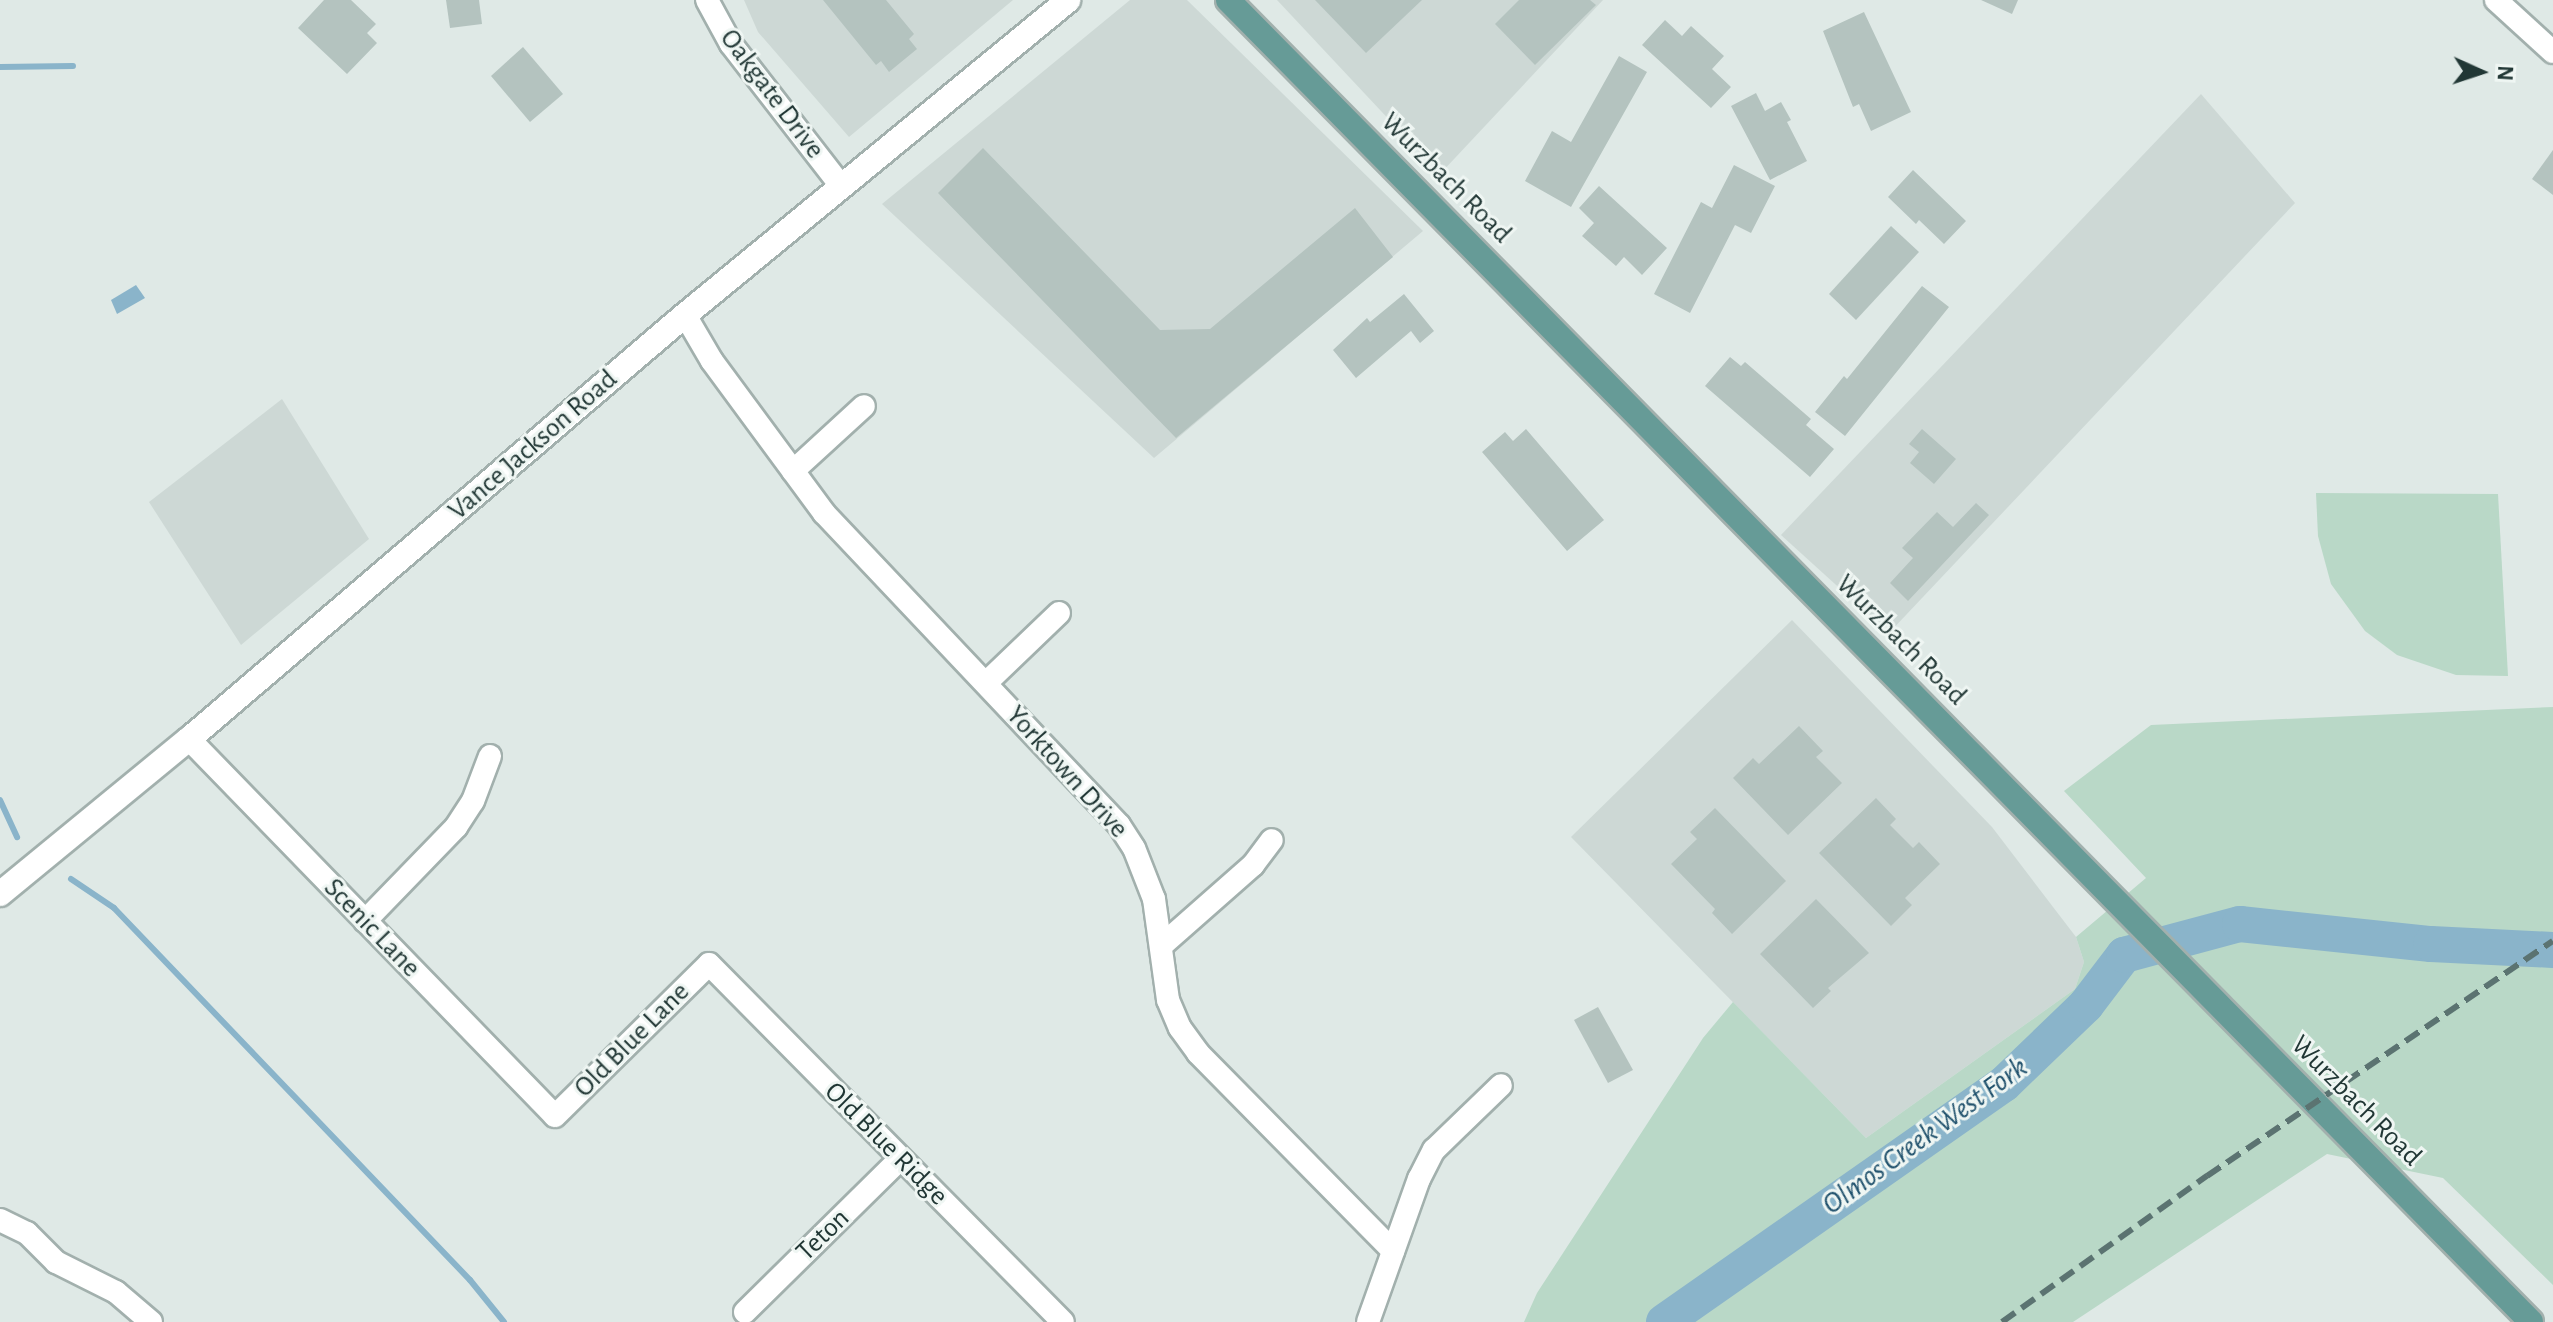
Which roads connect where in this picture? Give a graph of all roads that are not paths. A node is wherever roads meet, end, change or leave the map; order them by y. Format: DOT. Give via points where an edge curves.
graph roads {
  1 [pos="707,0"];
  2 [pos="1068,0"];
  3 [pos="1228,0"];
  4 [pos="2496,0"];
  5 [pos="2553,52"];
  6 [pos="841,186"];
  7 [pos="685,315"];
  8 [pos="864,406"];
  9 [pos="793,471"];
  10 [pos="1059,613"];
  11 [pos="986,683"];
  12 [pos="189,739"];
  13 [pos="490,756"];
  14 [pos="1272,840"];
  15 [pos="0,894"];
  16 [pos="365,921"];
  17 [pos="1161,946"];
  18 [pos="709,964"];
  19 [pos="1501,1085"];
  20 [pos="555,1116"];
  21 [pos="900,1159"];
  22 [pos="0,1220"];
  23 [pos="1393,1251"];
  24 [pos="745,1312"];
  25 [pos="151,1322"];
  26 [pos="1063,1322"];
  27 [pos="1368,1322"];
  28 [pos="2531,1322"];
  1 -- 6 [label="street, Oakgate Drive" via="731,44"];
  2 -- 6 [label="main road, Vance Jackson Road"];
  3 -- 28 [label="main road, Wurzbach Road"];
  4 -- 5 [label="street"];
  6 -- 7 [label="main road, Vance Jackson Road"];
  7 -- 9 [label="street, Yorktown Drive"];
  7 -- 12 [label="main road, Vance Jackson Road"];
  8 -- 9 [label="street"];
  9 -- 11 [label="street, Yorktown Drive" via="848,542"];
  10 -- 11 [label="street"];
  11 -- 17 [label="street, Yorktown Drive" via="1091,791 1134,848 1154,899"];
  12 -- 15 [label="main road, Vance Jackson Road"];
  12 -- 16 [label="street, Scenic Lane"];
  13 -- 16 [label="street" via="473,801 456,827"];
  14 -- 17 [label="street" via="1253,865"];
  16 -- 20 [label="street, Scenic Lane"];
  17 -- 23 [label="street, Yorktown Drive" via="1168,1000 1198,1053"];
  18 -- 20 [label="street, Old Blue Lane"];
  18 -- 21 [label="street, Old Blue Ridge"];
  19 -- 23 [label="street" via="1434,1150"];
  21 -- 24 [label="street, Teton"];
  21 -- 26 [label="street, Old Blue Ridge"];
  22 -- 25 [label="street" via="27,1233 56,1262 116,1292"];
  23 -- 27 [label="street"];
}
